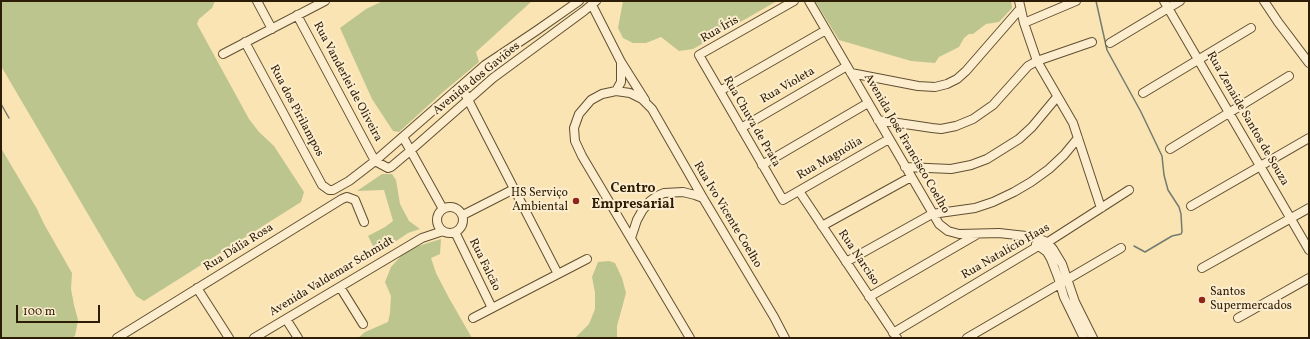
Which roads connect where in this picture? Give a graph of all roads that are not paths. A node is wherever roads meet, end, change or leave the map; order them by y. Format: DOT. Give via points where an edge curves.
graph roads {
  1 [pos="257,1"];
  2 [pos="325,1"];
  3 [pos="579,1"];
  4 [pos="794,1"];
  5 [pos="809,1"];
  6 [pos="1076,1"];
  7 [pos="1180,1"];
  8 [pos="1264,1"];
  9 [pos="594,3"];
  10 [pos="1166,4"];
  11 [pos="1020,5"];
  12 [pos="297,15"];
  13 [pos="1024,23"];
  14 [pos="1251,28"];
  15 [pos="272,29"];
  16 [pos="826,30"];
  17 [pos="536,31"];
  18 [pos="246,42"];
  19 [pos="543,42"];
  20 [pos="1092,42"];
  21 [pos="1110,43"];
  22 [pos="223,54"];
  23 [pos="699,55"];
  24 [pos="1198,59"];
  25 [pos="1037,61"];
  26 [pos="621,62"];
  27 [pos="1309,63"];
  28 [pos="849,69"];
  29 [pos="1289,76"];
  30 [pos="461,86"];
  31 [pos="616,91"];
  32 [pos="720,91"];
  33 [pos="1143,93"];
  34 [pos="1057,97"];
  35 [pos="468,100"];
  36 [pos="868,103"];
  37 [pos="648,104"];
  38 [pos="1230,112"];
  39 [pos="878,120"];
  40 [pos="741,128"];
  41 [pos="403,137"];
  42 [pos="1078,138"];
  43 [pos="1309,138"];
  44 [pos="889,139"];
  45 [pos="1170,148"];
  46 [pos="410,151"];
  47 [pos="375,161"];
  48 [pos="762,165"];
  49 [pos="1261,166"];
  50 [pos="905,167"];
  51 [pos="911,177"];
  52 [pos="514,188"];
  53 [pos="329,190"];
  54 [pos="1129,190"];
  55 [pos="799,191"];
  56 [pos="703,198"];
  57 [pos="783,200"];
  58 [pos="1191,206"];
  59 [pos="1101,208"];
  60 [pos="1309,208"];
  61 [pos="444,209"];
  62 [pos="932,214"];
  63 [pos="463,215"];
  64 [pos="1290,218"];
  65 [pos="437,220"];
  66 [pos="364,222"];
  67 [pos="822,226"];
  68 [pos="443,231"];
  69 [pos="455,232"];
  70 [pos="977,234"];
  71 [pos="1022,236"];
  72 [pos="422,238"];
  73 [pos="631,238"];
  74 [pos="1047,242"];
  75 [pos="1039,246"];
  76 [pos="1121,248"];
  77 [pos="1309,250"];
  78 [pos="587,259"];
  79 [pos="846,262"];
  80 [pos="1202,268"];
  81 [pos="558,274"];
  82 [pos="1309,278"];
  83 [pos="1068,279"];
  84 [pos="1060,284"];
  85 [pos="340,287"];
  86 [pos="197,288"];
  87 [pos="869,297"];
  88 [pos="492,308"];
  89 [pos="473,318"];
  90 [pos="1238,318"];
  91 [pos="286,319"];
  92 [pos="362,324"];
  93 [pos="895,335"];
  94 [pos="117,338"];
  95 [pos="229,338"];
  96 [pos="254,338"];
  97 [pos="298,338"];
  98 [pos="690,338"];
  99 [pos="785,338"];
  100 [pos="967,338"];
  101 [pos="1084,338"];
  102 [pos="1093,338"];
  1 -- 15 [label="street"];
  2 -- 12 [label="street"];
  3 -- 17 [label="street, Avenida dos Gaviões"];
  4 -- 23 [label="street, Rua Íris"];
  5 -- 16 [label="street, Avenida José Francisco Coelho"];
  6 -- 13 [label="street"];
  7 -- 10 [label="street"];
  8 -- 27 [label="street"];
  9 -- 19 [label="street, Avenida dos Gaviões"];
  9 -- 26 [label="street, Rua Ivo Vicente Coelho"];
  10 -- 21 [label="street"];
  10 -- 24 [label="street, Rua Zenaide Santos de Souza"];
  11 -- 13 [label="street"];
  11 -- 28 [label="street" via="966,71 947,84 935,87 918,86"];
  12 -- 15 [label="street"];
  12 -- 47 [label="street, Rua Vanderlei de Oliveira"];
  13 -- 25 [label="street"];
  14 -- 24 [label="street"];
  15 -- 18 [label="street"];
  16 -- 28 [label="street, Avenida José Francisco Coelho"];
  16 -- 32 [label="street"];
  17 -- 19 [label="street" via="535,37"];
  17 -- 30 [label="street, Avenida dos Gaviões" via="485,65"];
  18 -- 22 [label="street"];
  18 -- 53 [label="street, Rua dos Pirilampos" via="322,185"];
  19 -- 35 [label="street, Avenida dos Gaviões" via="493,78"];
  20 -- 25 [label="street"];
  23 -- 32 [label="street, Rua Chuva de Prata"];
  24 -- 33 [label="street"];
  24 -- 38 [label="street, Rua Zenaide Santos de Souza"];
  25 -- 34 [label="street"];
  25 -- 39 [label="street" via="1028,66 993,105 964,124 941,129"];
  26 -- 31 [label="street, Rua Ivo Vicente Coelho" via="621,82"];
  26 -- 37 [label="street, Rua Ivo Vicente Coelho"];
  28 -- 36 [label="street, Avenida José Francisco Coelho"];
  28 -- 40 [label="street, Rua Violeta"];
  29 -- 38 [label="street"];
  30 -- 35 [label="street"];
  30 -- 41 [label="street, Avenida dos Gaviões"];
  31 -- 37 [label="street, Rua Ivo Vicente Coelho" via="630,92"];
  31 -- 73 [label="street, Rua Ivo Vicente Coelho" via="596,97 584,107 576,121 574,135 582,156"];
  32 -- 40 [label="street, Rua Chuva de Prata"];
  34 -- 42 [label="street"];
  34 -- 50 [label="street" via="1019,139 987,159 951,169"];
  35 -- 46 [label="street, Avenida dos Gaviões"];
  35 -- 52 [label="street"];
  36 -- 39 [label="street, Avenida José Francisco Coelho"];
  36 -- 48 [label="street"];
  37 -- 56 [label="street, Rua Ivo Vicente Coelho"];
  38 -- 45 [label="street"];
  38 -- 49 [label="street, Rua Zenaide Santos de Souza"];
  39 -- 44 [label="street, Avenida José Francisco Coelho"];
  40 -- 48 [label="street, Rua Chuva de Prata"];
  41 -- 46 [label="street"];
  41 -- 47 [label="street, Avenida dos Gaviões"];
  42 -- 59 [label="street"];
  42 -- 62 [label="street" via="1049,169 1014,192 975,208"];
  43 -- 49 [label="street"];
  44 -- 50 [label="street, Avenida José Francisco Coelho"];
  44 -- 55 [label="street, Rua Magnólia"];
  46 -- 47 [label="street, Avenida dos Gaviões" via="388,168"];
  46 -- 61 [label="street"];
  47 -- 53 [label="street, Avenida dos Gaviões" via="349,181"];
  48 -- 57 [label="street, Rua Chuva de Prata"];
  49 -- 58 [label="street"];
  49 -- 64 [label="street, Rua Zenaide Santos de Souza"];
  50 -- 51 [label="street, Avenida José Francisco Coelho"];
  51 -- 62 [label="street, Avenida José Francisco Coelho"];
  51 -- 67 [label="street"];
  52 -- 63 [label="street"];
  52 -- 81 [label="street"];
  54 -- 59 [label="street, Rua Natalício Haas"];
  55 -- 57 [label="street, Rua Magnólia"];
  55 -- 67 [label="street, Rua Narciso"];
  56 -- 73 [label="street" via="683,192 657,196 642,211"];
  56 -- 99 [label="street, Rua Ivo Vicente Coelho"];
  59 -- 74 [label="street, Rua Natalício Haas"];
  60 -- 64 [label="street"];
  61 -- 63 [label="street" via="457,208"];
  61 -- 65 [label="street"];
  62 -- 70 [label="street, Avenida José Francisco Coelho" via="948,231"];
  62 -- 79 [label="street"];
  63 -- 69 [label="street" via="463,223"];
  64 -- 77 [label="street, Rua Zenaide Santos de Souza"];
  64 -- 80 [label="street"];
  65 -- 68 [label="street"];
  65 -- 72 [label="street"];
  66 -- 86 [label="street, Rua Dália Rosa" via="355,200 347,197"];
  67 -- 79 [label="street, Rua Narciso"];
  68 -- 69 [label="street"];
  68 -- 72 [label="street"];
  69 -- 88 [label="street, Rua Falcão"];
  70 -- 71 [label="street, Avenida José Francisco Coelho"];
  70 -- 87 [label="street"];
  71 -- 74 [label="street, Avenida José Francisco Coelho" via="1035,237"];
  71 -- 75 [label="street, Avenida José Francisco Coelho"];
  72 -- 85 [label="street, Avenida Valdemar Schmidt"];
  73 -- 98 [label="street, Rua Ivo Vicente Coelho"];
  74 -- 75 [label="street, Rua Natalício Haas"];
  74 -- 83 [label="street" via="1057,254"];
  75 -- 84 [label="street, Avenida José Francisco Coelho" via="1051,259"];
  75 -- 93 [label="street, Rua Natalício Haas"];
  76 -- 83 [label="street"];
  78 -- 81 [label="street"];
  79 -- 87 [label="street, Rua Narciso"];
  81 -- 88 [label="street"];
  82 -- 90 [label="street"];
  83 -- 84 [label="street"];
  83 -- 102 [label="street" via="1075,302"];
  84 -- 100 [label="street"];
  84 -- 101 [label="street, Avenida José Francisco Coelho"];
  85 -- 91 [label="street, Avenida Valdemar Schmidt"];
  85 -- 92 [label="street"];
  86 -- 94 [label="street, Rua Dália Rosa"];
  86 -- 95 [label="street"];
  87 -- 93 [label="street, Rua Narciso"];
  88 -- 89 [label="street"];
  91 -- 96 [label="street, Avenida Valdemar Schmidt"];
  91 -- 97 [label="street"];
}
